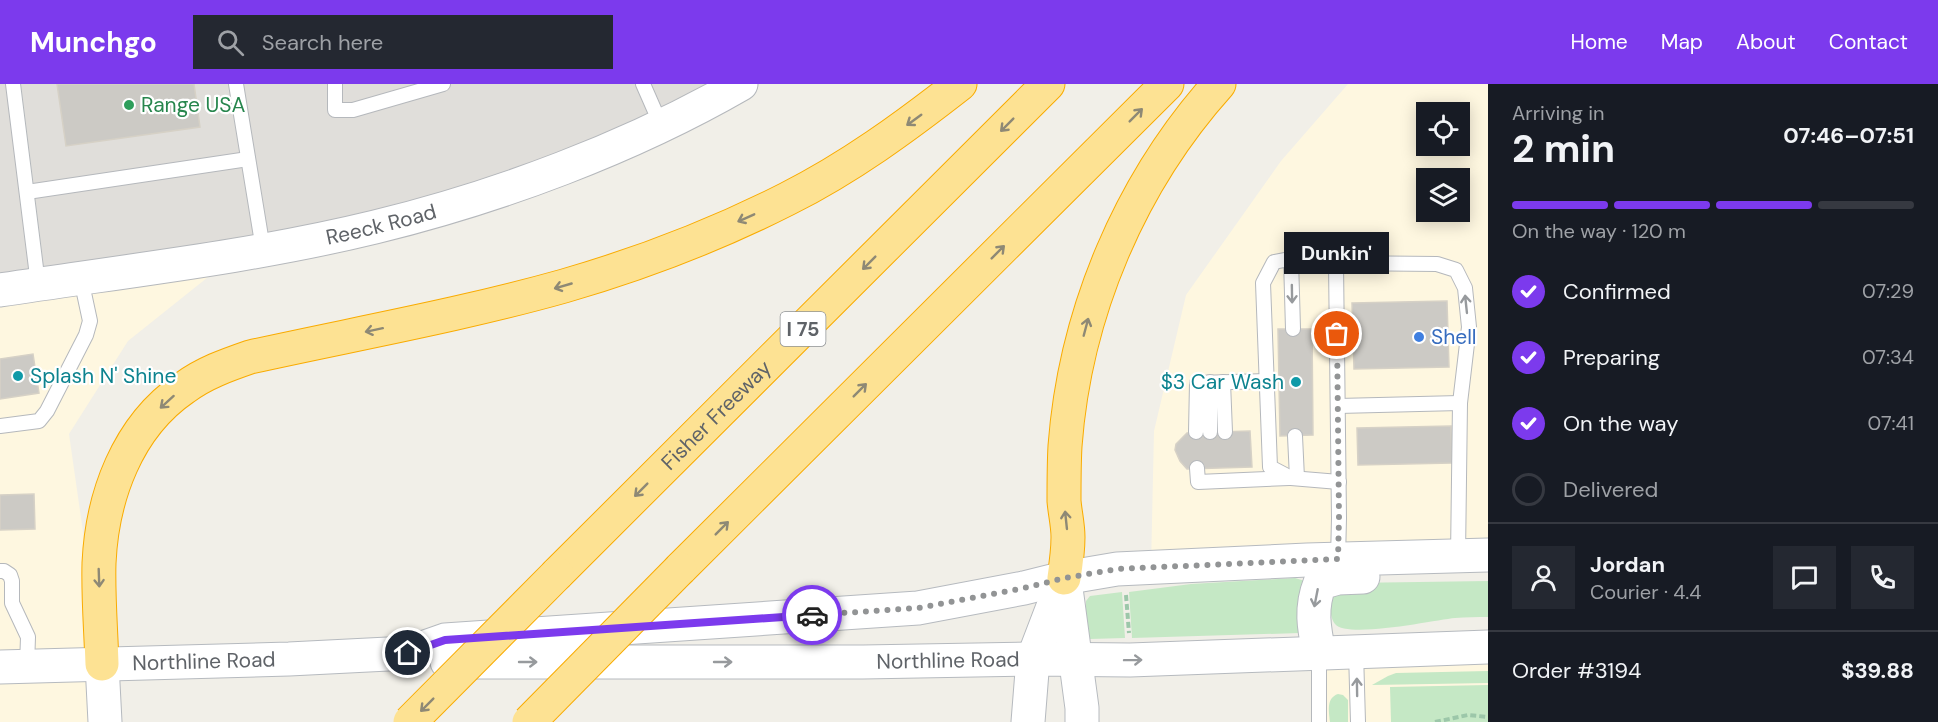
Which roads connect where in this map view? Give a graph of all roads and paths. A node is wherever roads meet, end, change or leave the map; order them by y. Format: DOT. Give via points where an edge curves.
graph roads {
  1 [pos="13,84"];
  2 [pos="236,84"];
  3 [pos="334,84"];
  4 [pos="443,84"];
  5 [pos="642,84"];
  6 [pos="741,84"];
  7 [pos="960,84"];
  8 [pos="1048,84"];
  9 [pos="1167,84"];
  10 [pos="1219,84"];
  11 [pos="661,125"];
  12 [pos="248,159"];
  13 [pos="27,192"];
  14 [pos="263,249"];
  15 [pos="1291,259"];
  16 [pos="1336,263"];
  17 [pos="81,278"];
  18 [pos="38,284"];
  19 [pos="0,290"];
  20 [pos="1293,329"];
  21 [pos="1266,381"];
  22 [pos="1210,383"];
  23 [pos="1460,404"];
  24 [pos="1338,406"];
  25 [pos="0,426"];
  26 [pos="1203,432"];
  27 [pos="1225,432"];
  28 [pos="1295,436"];
  29 [pos="1204,468"];
  30 [pos="1225,468"];
  31 [pos="1294,478"];
  32 [pos="1228,482"];
  33 [pos="1339,482"];
  34 [pos="1473,556"];
  35 [pos="1338,559"];
  36 [pos="0,571"];
  37 [pos="1488,573"];
  38 [pos="1065,578"];
  39 [pos="1125,595"];
  40 [pos="1488,625"];
  41 [pos="1129,638"];
  42 [pos="1488,647"];
  43 [pos="1370,651"];
  44 [pos="408,653"];
  45 [pos="1319,653"];
  46 [pos="1033,659"];
  47 [pos="1075,660"];
  48 [pos="102,664"];
  49 [pos="14,666"];
  50 [pos="1488,717"];
  51 [pos="105,722"];
  52 [pos="410,722"];
  53 [pos="529,722"];
  54 [pos="1028,722"];
  55 [pos="1082,722"];
  56 [pos="1319,722"];
  57 [pos="1358,722"];
  58 [pos="1435,722"];
  1 -- 13 [label="lane"];
  2 -- 12 [label="lane"];
  3 -- 4 [label="lane" via="335,110 353,110"];
  5 -- 11 [label="lane"];
  6 -- 11 [label="main road, Reeck Road"];
  7 -- 48 [label="highway, one-way" via="840,170 694,241 621,268 509,301 250,357 215,369 183,388 137,435 119,467 110,494 99,564"];
  8 -- 52 [label="highway, Fisher Freeway / I 75, one-way, bridge"];
  53 -- 9 [label="highway, one-way, bridge"];
  38 -- 10 [label="highway, one-way" via="1065,447 1076,367 1088,320 1118,238 1137,200 1186,124"];
  11 -- 14 [label="main road, Reeck Road" via="587,158 454,205 376,227"];
  12 -- 13 [label="lane"];
  12 -- 14 [label="lane"];
  13 -- 18 [label="lane"];
  14 -- 17 [label="main road, Reeck Road"];
  15 -- 16 [label="lane" via="1310,255"];
  15 -- 20 [label="lane, one-way"];
  15 -- 21 [label="lane" via="1274,262 1263,283"];
  23 -- 16 [label="lane, one-way" via="1469,327 1465,288 1456,270 1437,264"];
  16 -- 24 [label="lane"];
  17 -- 18 [label="main road, Reeck Road"];
  17 -- 25 [label="lane" via="90,321 47,411 39,421"];
  18 -- 19 [label="main road, Reeck Road"];
  21 -- 22 [label="lane"];
  21 -- 31 [label="lane" via="1270,467"];
  22 -- 26 [label="lane"];
  22 -- 27 [label="lane"];
  23 -- 24 [label="lane"];
  23 -- 34 [label="lane"];
  24 -- 33 [label="lane"];
  28 -- 31 [label="lane"];
  29 -- 32 [label="lane" via="1198,482"];
  30 -- 32 [label="lane"];
  31 -- 32 [label="lane"];
  31 -- 33 [label="lane"];
  33 -- 35 [label="lane"];
  34 -- 35 [label="main road, Northline Road"];
  35 -- 38 [label="main road, Northline Road" via="1123,569"];
  36 -- 49 [label="lane" via="10,574 12,603 28,636"];
  37 -- 45 [label="main road, one-way" via="1338,578 1320,583 1314,597"];
  38 -- 44 [label="main road, Northline Road" via="918,608 445,640"];
  38 -- 46 [label="main road"];
  38 -- 47 [label="main road"];
  39 -- 41 [label="path"];
  40 -- 43 [label="main road" via="1466,626"];
  42 -- 43 [label="main road, Northline Road"];
  43 -- 45 [label="main road, Northline Road"];
  57 -- 43 [label="lane, one-way"];
  44 -- 46 [label="main road, Northline Road, one-way" via="437,662"];
  44 -- 48 [label="main road, Northline Road"];
  47 -- 45 [label="main road, Northline Road, one-way"];
  45 -- 56 [label="lane"];
  46 -- 47 [label="main road, Northline Road"];
  46 -- 54 [label="main road"];
  47 -- 55 [label="main road"];
  48 -- 49 [label="main road, Northline Road"];
  48 -- 51 [label="main road"];
  50 -- 58 [label="path" via="1468,715"];
}
